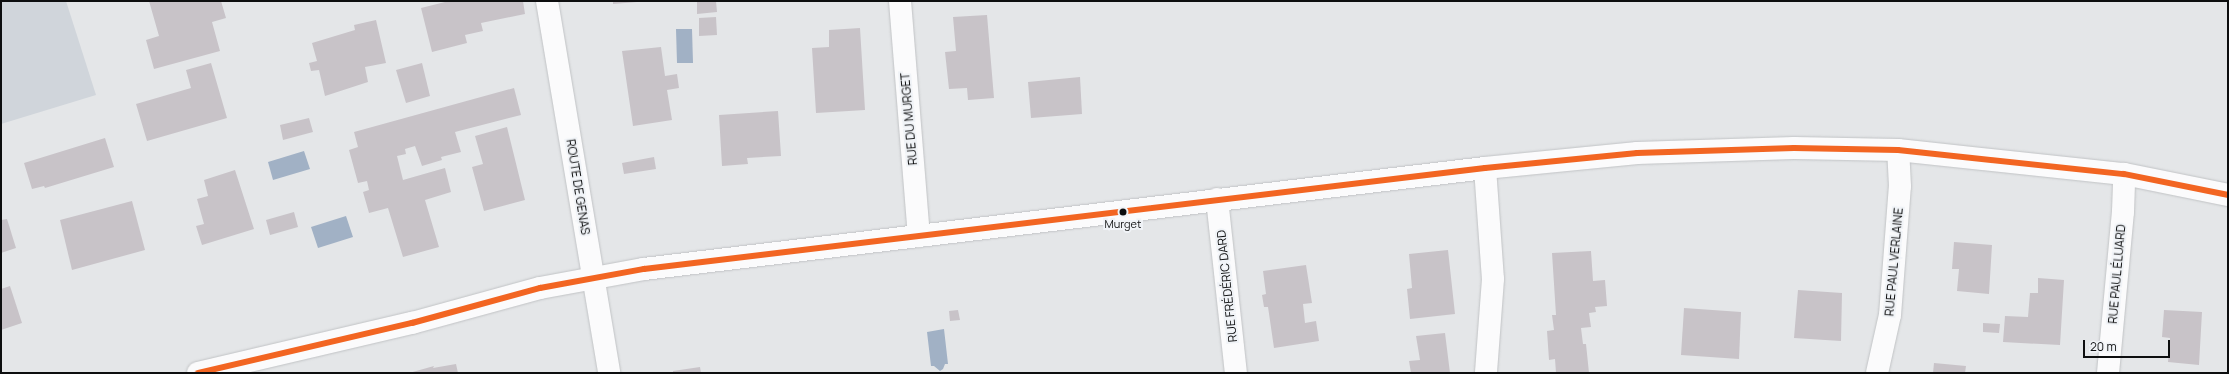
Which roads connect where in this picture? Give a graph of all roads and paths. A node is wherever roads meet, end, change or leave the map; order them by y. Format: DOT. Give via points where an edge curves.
graph roads {
  1 [pos="547,1"];
  2 [pos="900,1"];
  3 [pos="1898,150"];
  4 [pos="1485,168"];
  5 [pos="2124,174"];
  6 [pos="2228,195"];
  7 [pos="1217,200"];
  8 [pos="919,236"];
  9 [pos="593,278"];
  10 [pos="198,373"];
  11 [pos="609,373"];
  12 [pos="1236,373"];
  13 [pos="1486,373"];
  14 [pos="1877,373"];
  15 [pos="2108,373"];
  1 -- 9 [label="street, ROUTE DE GENAS"];
  2 -- 8 [label="street, RUE DU MURGET"];
  3 -- 4 [label="street" via="1801,148 1637,153"];
  3 -- 5 [label="street"];
  3 -- 14 [label="street, RUE PAUL VERLAINE" via="1900,186 1890,315"];
  4 -- 7 [label="street"];
  4 -- 13 [label="street" via="1493,279"];
  5 -- 6 [label="street"];
  5 -- 15 [label="street, RUE PAUL ÉLUARD" via="2123,212"];
  7 -- 8 [label="street"];
  7 -- 12 [label="street, RUE FRÉDÉRIC DARD"];
  8 -- 9 [label="street" via="644,269"];
  9 -- 10 [label="street" via="540,288 412,323"];
  9 -- 11 [label="street, ROUTE DE GENAS"];
}
